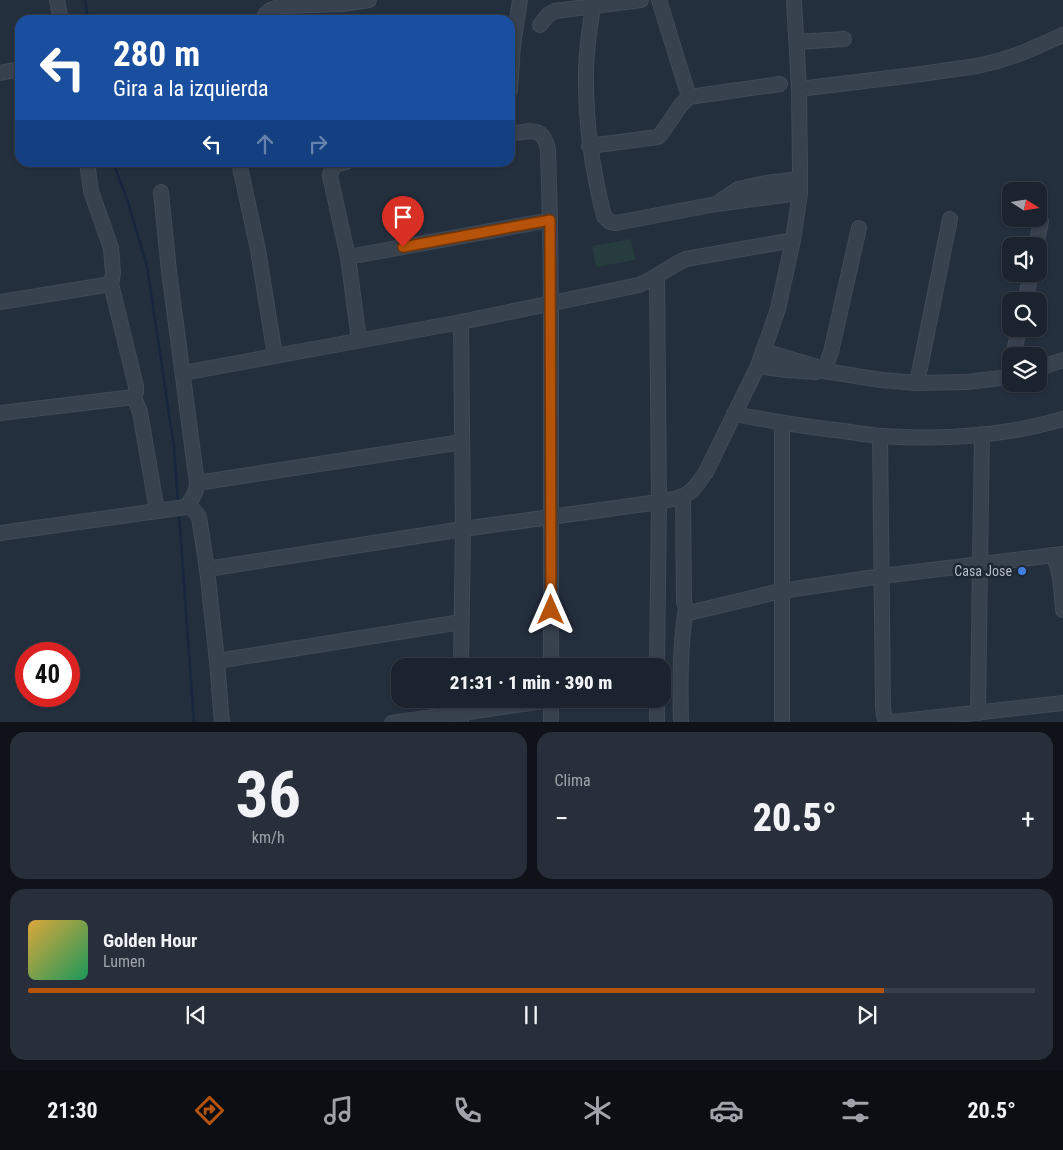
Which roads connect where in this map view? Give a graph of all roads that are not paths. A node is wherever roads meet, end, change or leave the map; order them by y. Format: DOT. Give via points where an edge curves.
graph roads {
  1 [pos="57,0"];
  2 [pos="369,0"];
  3 [pos="520,0"];
  4 [pos="641,0"];
  5 [pos="659,0"];
  6 [pos="794,0"];
  7 [pos="593,6"];
  8 [pos="60,15"];
  9 [pos="266,15"];
  10 [pos="540,25"];
  11 [pos="515,26"];
  12 [pos="1063,35"];
  13 [pos="844,39"];
  14 [pos="797,42"];
  15 [pos="15,71"];
  16 [pos="0,73"];
  17 [pos="780,84"];
  18 [pos="799,89"];
  19 [pos="689,97"];
  20 [pos="515,133"];
  21 [pos="589,146"];
  22 [pos="87,167"];
  23 [pos="240,167"];
  24 [pos="333,167"];
  25 [pos="800,186"];
  26 [pos="161,192"];
  27 [pos="950,219"];
  28 [pos="550,220"];
  29 [pos="859,228"];
  30 [pos="793,240"];
  31 [pos="348,257"];
  32 [pos="657,277"];
  33 [pos="111,284"];
  34 [pos="0,302"];
  35 [pos="551,303"];
  36 [pos="461,322"];
  37 [pos="359,340"];
  38 [pos="763,351"];
  39 [pos="275,356"];
  40 [pos="1063,360"];
  41 [pos="1047,365"];
  42 [pos="758,366"];
  43 [pos="824,371"];
  44 [pos="183,373"];
  45 [pos="1002,378"];
  46 [pos="917,383"];
  47 [pos="134,397"];
  48 [pos="0,413"];
  49 [pos="734,414"];
  50 [pos="1063,419"];
  51 [pos="782,423"];
  52 [pos="982,434"];
  53 [pos="880,436"];
  54 [pos="462,442"];
  55 [pos="197,483"];
  56 [pos="683,496"];
  57 [pos="659,502"];
  58 [pos="183,507"];
  59 [pos="161,510"];
  60 [pos="550,517"];
  61 [pos="463,529"];
  62 [pos="0,533"];
  63 [pos="1057,554"];
  64 [pos="980,563"];
  65 [pos="207,569"];
  66 [pos="882,576"];
  67 [pos="781,591"];
  68 [pos="686,608"];
  69 [pos="1063,610"];
  70 [pos="462,622"];
  71 [pos="462,658"];
  72 [pos="551,658"];
  73 [pos="657,658"];
  74 [pos="217,661"];
  75 [pos="1063,704"];
  76 [pos="486,708"];
  77 [pos="551,708"];
  78 [pos="657,708"];
  79 [pos="461,711"];
  80 [pos="978,713"];
  81 [pos="222,722"];
  82 [pos="392,722"];
  83 [pos="551,722"];
  84 [pos="657,722"];
  85 [pos="681,722"];
  86 [pos="782,722"];
  87 [pos="888,722"];
  1 -- 8 [label="street"];
  2 -- 9 [label="street" via="283,6"];
  3 -- 11 [label="street"];
  4 -- 7 [label="street"];
  5 -- 19 [label="street"];
  6 -- 14 [label="street"];
  7 -- 10 [label="street" via="555,11"];
  7 -- 21 [label="street" via="586,71"];
  12 -- 18 [label="street" via="977,66"];
  13 -- 14 [label="street"];
  14 -- 18 [label="street"];
  15 -- 16 [label="street"];
  17 -- 19 [label="street"];
  18 -- 25 [label="street"];
  19 -- 21 [label="street" via="658,137"];
  20 -- 28 [label="street" via="537,132 546,142"];
  21 -- 25 [label="street" via="604,216 610,222 716,204 738,189 766,183"];
  22 -- 33 [label="street" via="91,191 111,248"];
  23 -- 39 [label="street" via="258,250"];
  24 -- 31 [label="street" via="330,176"];
  25 -- 30 [label="street"];
  26 -- 44 [label="street"];
  27 -- 46 [label="street"];
  28 -- 31 [label="street"];
  28 -- 35 [label="street"];
  29 -- 43 [label="street"];
  30 -- 32 [label="street" via="686,259"];
  30 -- 38 [label="street" via="778,309"];
  31 -- 37 [label="street"];
  32 -- 35 [label="street" via="639,285"];
  32 -- 57 [label="street"];
  33 -- 34 [label="street"];
  33 -- 47 [label="street" via="136,386"];
  35 -- 36 [label="street"];
  35 -- 60 [label="street"];
  36 -- 37 [label="street"];
  36 -- 54 [label="street"];
  37 -- 39 [label="street"];
  38 -- 42 [label="street"];
  38 -- 43 [label="street"];
  39 -- 44 [label="street"];
  40 -- 41 [label="street"];
  42 -- 43 [label="street"];
  42 -- 49 [label="street"];
  43 -- 46 [label="street"];
  44 -- 55 [label="street"];
  45 -- 46 [label="street"];
  47 -- 48 [label="street"];
  47 -- 59 [label="street"];
  49 -- 51 [label="street"];
  49 -- 56 [label="street" via="706,472"];
  50 -- 52 [label="street"];
  51 -- 53 [label="street"];
  51 -- 67 [label="street"];
  52 -- 53 [label="street"];
  52 -- 64 [label="street"];
  53 -- 66 [label="street"];
  54 -- 55 [label="street"];
  54 -- 61 [label="street"];
  55 -- 58 [label="street" via="194,495"];
  56 -- 57 [label="street"];
  56 -- 68 [label="street"];
  57 -- 60 [label="street"];
  57 -- 73 [label="street"];
  58 -- 59 [label="street"];
  58 -- 65 [label="street" via="190,507 199,518"];
  59 -- 62 [label="street"];
  60 -- 61 [label="street"];
  60 -- 72 [label="street"];
  61 -- 65 [label="street"];
  61 -- 70 [label="street"];
  63 -- 64 [label="street"];
  63 -- 69 [label="street" via="1055,561"];
  64 -- 66 [label="street"];
  64 -- 80 [label="street"];
  65 -- 74 [label="street"];
  66 -- 67 [label="street"];
  66 -- 87 [label="street" via="883,707"];
  67 -- 68 [label="street" via="696,612 689,612"];
  67 -- 86 [label="street"];
  68 -- 85 [label="street" via="680,668"];
  70 -- 71 [label="street"];
  70 -- 74 [label="street"];
  74 -- 81 [label="street"];
  75 -- 80 [label="street"];
  76 -- 79 [label="street"];
  77 -- 83 [label="street"];
  78 -- 84 [label="street"];
  79 -- 82 [label="street"];
  80 -- 87 [label="street"];
}
